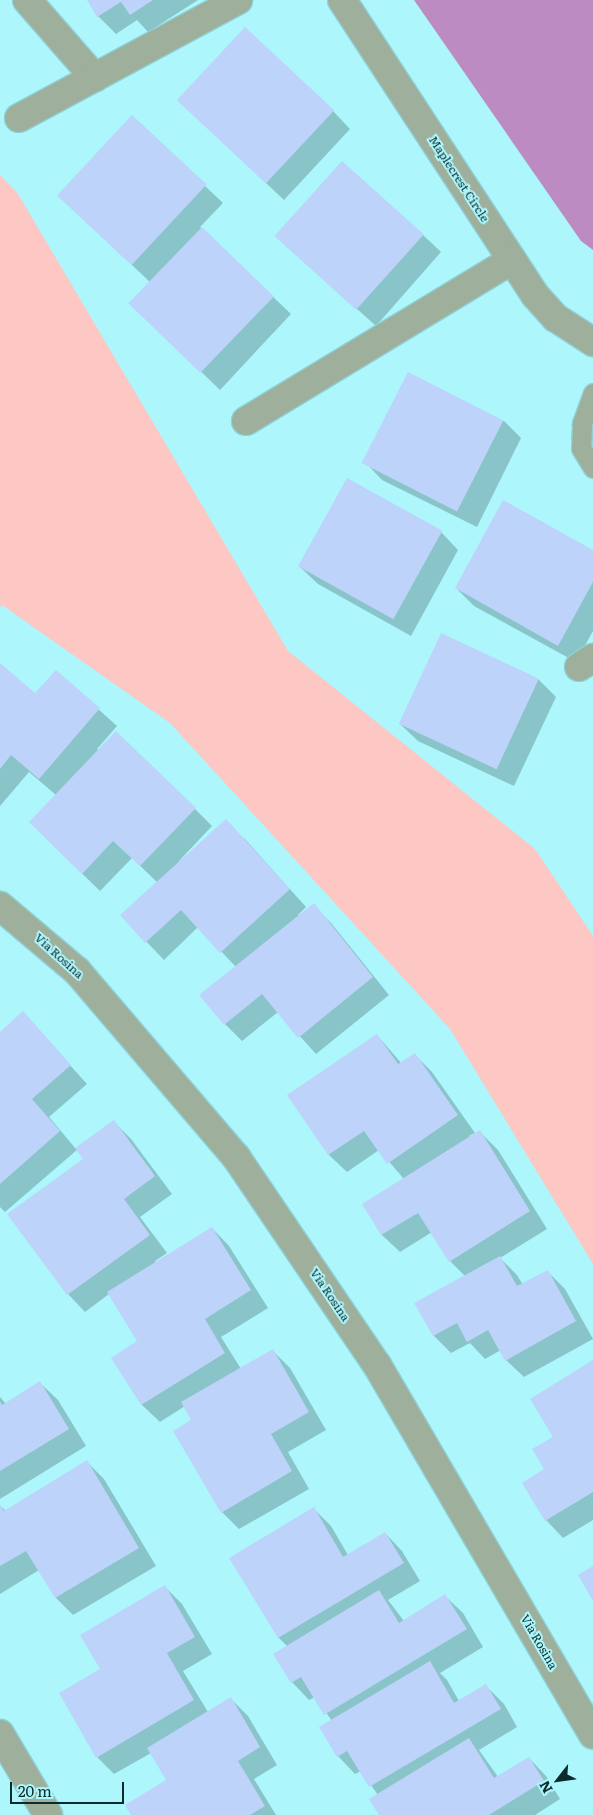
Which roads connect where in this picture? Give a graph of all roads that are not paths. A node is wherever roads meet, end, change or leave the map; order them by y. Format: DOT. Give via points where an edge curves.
graph roads {
  1 [pos="27,0"];
  2 [pos="238,0"];
  3 [pos="342,0"];
  4 [pos="95,78"];
  5 [pos="19,118"];
  6 [pos="512,260"];
  7 [pos="593,342"];
  8 [pos="593,393"];
  9 [pos="246,420"];
  10 [pos="593,468"];
  11 [pos="0,906"];
  12 [pos="0,1734"];
  13 [pos="593,1735"];
  14 [pos="48,1815"];
  1 -- 4 [label="street"];
  2 -- 4 [label="street"];
  3 -- 6 [label="street, Maplecrest Circle"];
  4 -- 5 [label="street"];
  6 -- 7 [label="street, Maplecrest Circle" via="535,295 556,318"];
  6 -- 9 [label="street"];
  8 -- 10 [label="lane" via="582,424 582,448"];
  11 -- 13 [label="street, Via Rosina" via="77,971 236,1157 377,1365"];
  12 -- 14 [label="street"];
}
